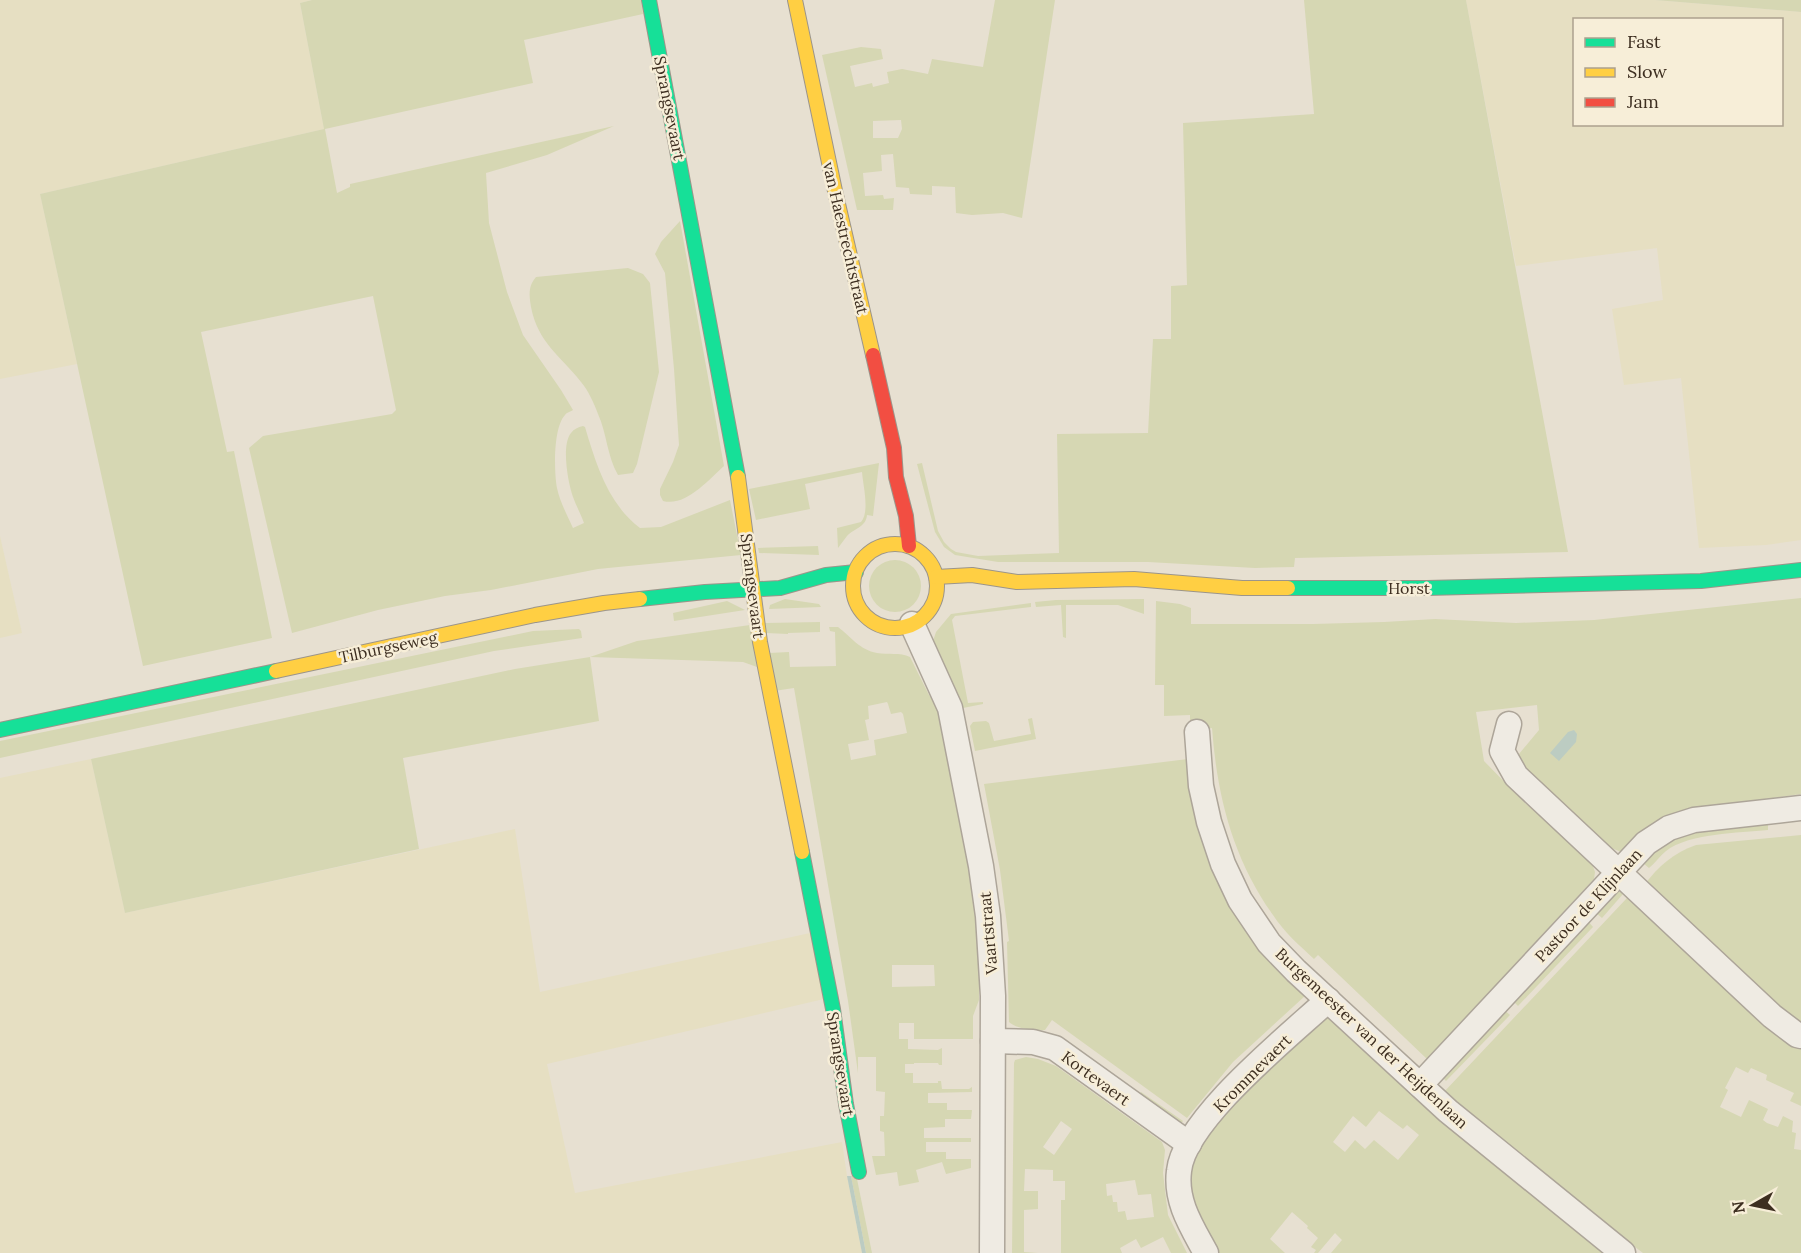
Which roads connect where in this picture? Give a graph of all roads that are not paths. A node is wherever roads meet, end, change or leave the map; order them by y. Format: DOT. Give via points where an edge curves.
graph roads {
  1 [pos="650,0"];
  2 [pos="795,0"];
  3 [pos="896,477"];
  4 [pos="890,507"];
  5 [pos="887,528"];
  6 [pos="887,545"];
  7 [pos="909,546"];
  8 [pos="1801,570"];
  9 [pos="856,572"];
  10 [pos="936,577"];
  11 [pos="1017,582"];
  12 [pos="780,588"];
  13 [pos="751,590"];
  14 [pos="983,590"];
  15 [pos="951,594"];
  16 [pos="814,595"];
  17 [pos="936,595"];
  18 [pos="855,596"];
  19 [pos="837,597"];
  20 [pos="912,624"];
  21 [pos="1509,724"];
  22 [pos="0,730"];
  23 [pos="1197,732"];
  24 [pos="1801,808"];
  25 [pos="1618,873"];
  26 [pos="1328,1000"];
  27 [pos="1801,1036"];
  28 [pos="993,1041"];
  29 [pos="1420,1085"];
  30 [pos="1189,1144"];
  31 [pos="859,1172"];
  32 [pos="992,1253"];
  33 [pos="1206,1253"];
  34 [pos="1623,1253"];
  1 -- 13 [label="street, Sprangsevaart" via="742,498"];
  2 -- 3 [label="street, van Haestrechtstraat" via="894,448"];
  3 -- 4 [label="street, van Haestrechtstraat"];
  3 -- 7 [label="street, van Haestrechtstraat"];
  5 -- 6 [label="street"];
  6 -- 7 [label="street"];
  6 -- 9 [label="street" via="874,550"];
  7 -- 10 [label="street" via="927,558"];
  8 -- 11 [label="street, Horst" via="1701,581 1437,588 1242,588 1134,579"];
  9 -- 12 [label="street, Tilburgseweg"];
  9 -- 18 [label="street"];
  10 -- 11 [label="street, Horst" via="972,575"];
  10 -- 17 [label="street"];
  11 -- 14 [label="street, Horst"];
  12 -- 13 [label="street, Tilburgseweg"];
  12 -- 16 [label="street, Tilburgseweg"];
  13 -- 22 [label="street, Tilburgseweg" via="604,603 535,615"];
  13 -- 31 [label="street, Sprangsevaart" via="832,1009"];
  15 -- 17 [label="street"];
  17 -- 20 [label="street" via="928,612"];
  18 -- 19 [label="street"];
  18 -- 20 [label="street" via="863,612 877,623 888,627"];
  20 -- 28 [label="street, Vaartstraat" via="950,708 973,822 988,916"];
  21 -- 25 [label="street" via="1502,751 1516,776"];
  23 -- 26 [label="street, Burgemeester van der Heijdenlaan" via="1201,786 1222,864 1269,943"];
  24 -- 25 [label="street, Pastoor de Klijnlaan" via="1695,820 1669,828 1646,843"];
  25 -- 27 [label="street" via="1772,1016"];
  25 -- 29 [label="street, Pastoor de Klijnlaan"];
  26 -- 29 [label="street, Burgemeester van der Heijdenlaan"];
  26 -- 30 [label="street, Krommevaert" via="1233,1087"];
  28 -- 30 [label="street, Kortevaert" via="1033,1042 1055,1048"];
  28 -- 32 [label="street, Vaartstraat"];
  29 -- 34 [label="street, Burgemeester van der Heijdenlaan"];
  30 -- 33 [label="street, Krommevaert" via="1181,1157 1179,1192 1187,1219"];
}
